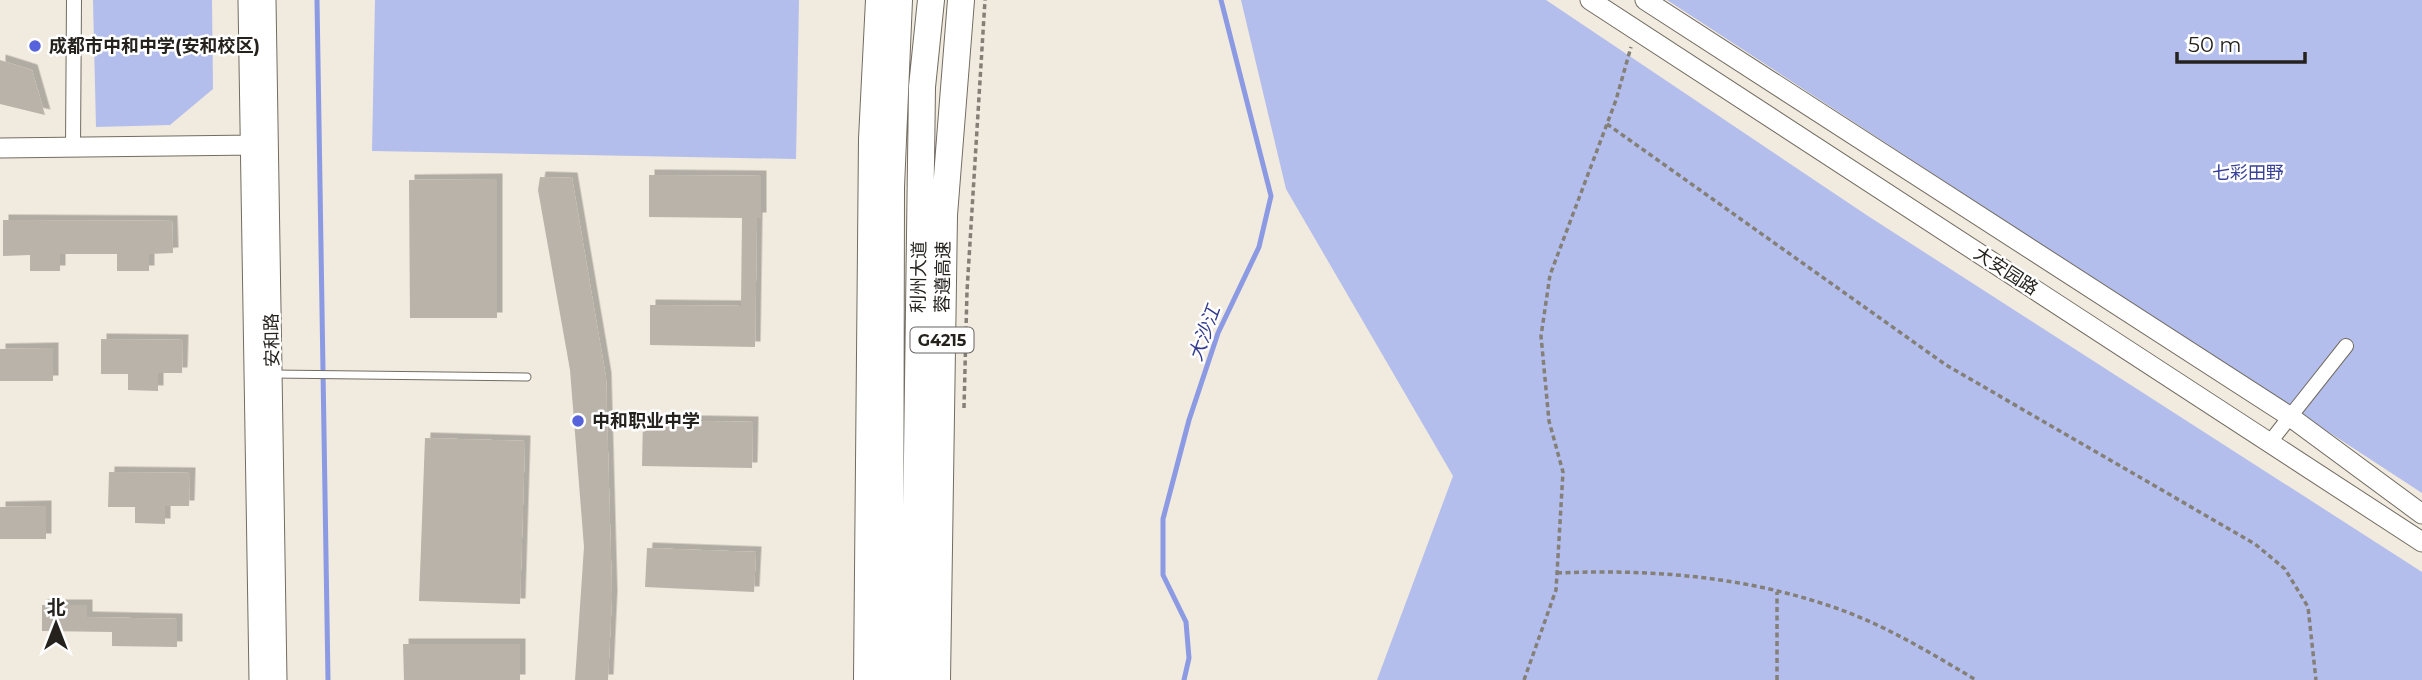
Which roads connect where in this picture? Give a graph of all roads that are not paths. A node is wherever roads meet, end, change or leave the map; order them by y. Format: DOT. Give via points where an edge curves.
graph roads {
  1 [pos="74,0"];
  2 [pos="248,0"];
  3 [pos="266,0"];
  4 [pos="879,0"];
  5 [pos="899,0"];
  6 [pos="931,0"];
  7 [pos="961,0"];
  8 [pos="1590,0"];
  9 [pos="1645,0"];
  10 [pos="259,145"];
  11 [pos="73,147"];
  12 [pos="0,148"];
  13 [pos="2346,346"];
  14 [pos="273,374"];
  15 [pos="527,377"];
  16 [pos="2289,416"];
  17 [pos="2270,442"];
  18 [pos="2422,514"];
  19 [pos="2422,542"];
  20 [pos="259,680"];
  21 [pos="277,680"];
  22 [pos="867,680"];
  23 [pos="890,680"];
  24 [pos="914,680"];
  25 [pos="937,680"];
  1 -- 11 [label="street"];
  2 -- 10 [label="street, 安和路"];
  3 -- 10 [label="street, 安和路"];
  4 -- 22 [label="highway" via="872,139"];
  5 -- 23 [label="highway, 利州大道" via="891,187"];
  6 -- 24 [label="highway, 利州大道" via="922,87"];
  7 -- 25 [label="highway, 蓉遵高速 / G4215" via="944,215"];
  8 -- 17 [label="street, 大安园路"];
  9 -- 16 [label="street"];
  10 -- 11 [label="street"];
  10 -- 14 [label="street, 安和路"];
  10 -- 20 [label="street, 安和路"];
  11 -- 12 [label="street"];
  13 -- 16 [label="street"];
  14 -- 15 [label="lane"];
  14 -- 21 [label="street, 安和路"];
  16 -- 17 [label="street"];
  16 -- 18 [label="street"];
  17 -- 19 [label="street, 大安园路"];
}
